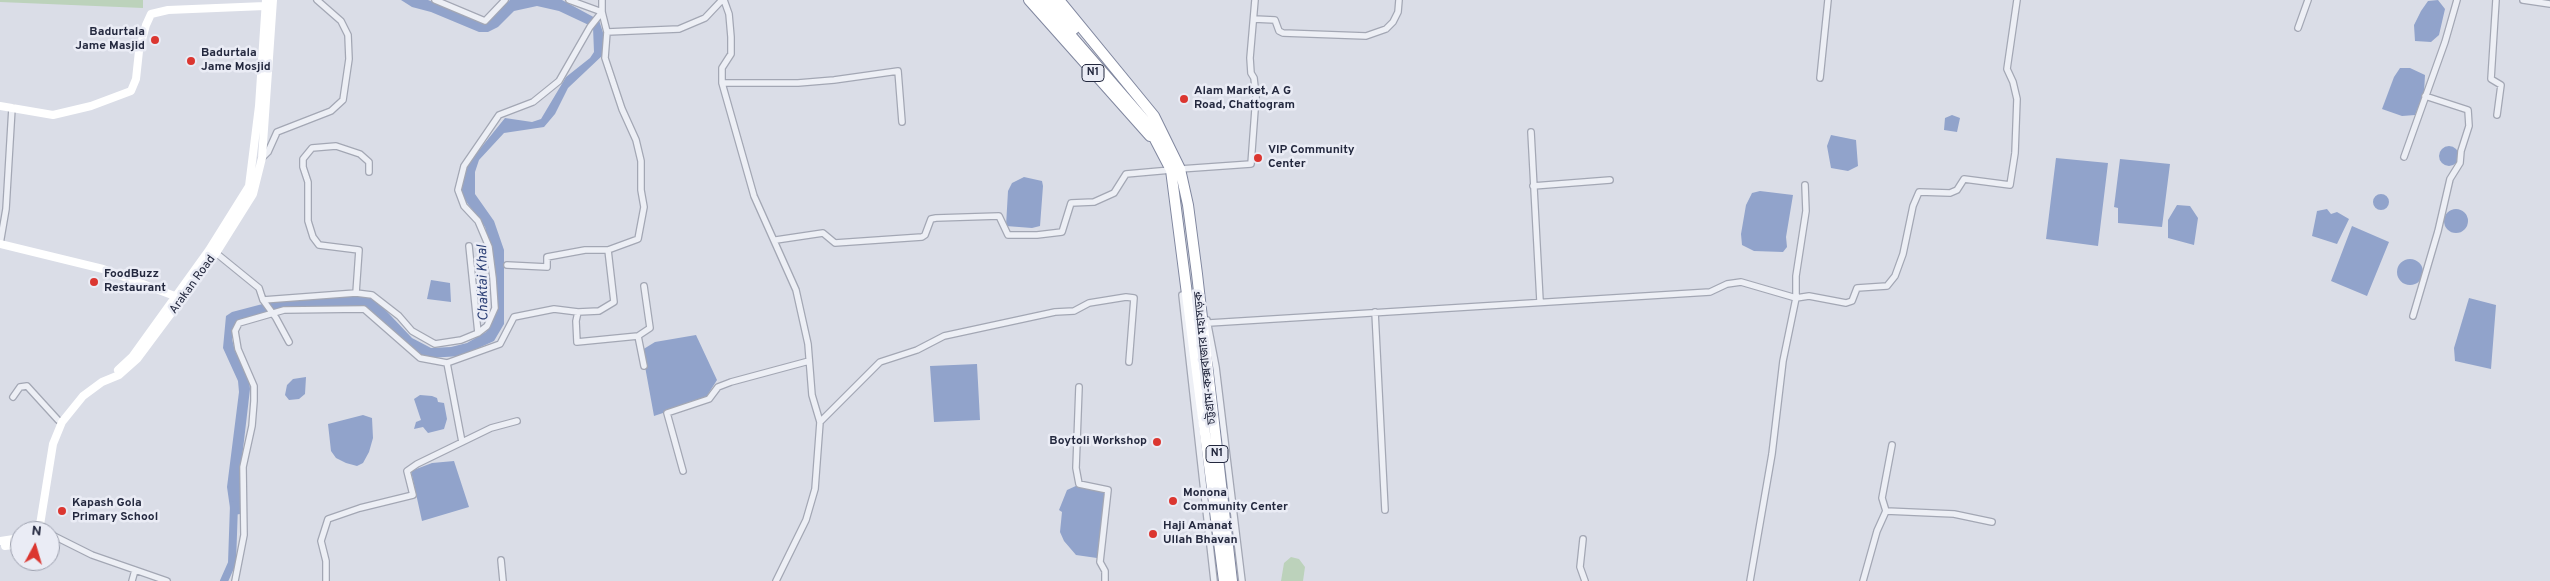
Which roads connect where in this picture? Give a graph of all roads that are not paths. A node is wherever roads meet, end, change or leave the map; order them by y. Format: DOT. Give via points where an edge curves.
graph roads {
  1 [pos="273,0"];
  2 [pos="318,0"];
  3 [pos="435,0"];
  4 [pos="505,0"];
  5 [pos="569,0"];
  6 [pos="602,0"];
  7 [pos="723,0"];
  8 [pos="1029,0"];
  9 [pos="1040,0"];
  10 [pos="1049,0"];
  11 [pos="1059,0"];
  12 [pos="1255,0"];
  13 [pos="1399,0"];
  14 [pos="1828,0"];
  15 [pos="2016,0"];
  16 [pos="2308,0"];
  17 [pos="2457,0"];
  18 [pos="2496,0"];
  19 [pos="2523,0"];
  20 [pos="266,3"];
  21 [pos="2550,4"];
  22 [pos="601,14"];
  23 [pos="1254,19"];
  24 [pos="2298,28"];
  25 [pos="607,32"];
  26 [pos="1820,78"];
  27 [pos="722,83"];
  28 [pos="2425,96"];
  29 [pos="0,106"];
  30 [pos="12,108"];
  31 [pos="2497,115"];
  32 [pos="1149,120"];
  33 [pos="902,122"];
  34 [pos="1531,132"];
  35 [pos="1162,141"];
  36 [pos="2404,157"];
  37 [pos="262,158"];
  38 [pos="1175,169"];
  39 [pos="369,172"];
  40 [pos="1610,180"];
  41 [pos="1533,186"];
  42 [pos="1805,186"];
  43 [pos="776,240"];
  44 [pos="0,244"];
  45 [pos="469,246"];
  46 [pos="608,250"];
  47 [pos="216,253"];
  48 [pos="507,265"];
  49 [pos="1197,274"];
  50 [pos="1186,275"];
  51 [pos="644,286"];
  52 [pos="356,293"];
  53 [pos="179,297"];
  54 [pos="1796,298"];
  55 [pos="263,300"];
  56 [pos="1540,302"];
  57 [pos="1200,310"];
  58 [pos="578,312"];
  59 [pos="1375,312"];
  60 [pos="272,313"];
  61 [pos="2413,316"];
  62 [pos="1209,323"];
  63 [pos="478,334"];
  64 [pos="638,336"];
  65 [pos="289,342"];
  66 [pos="809,361"];
  67 [pos="1129,362"];
  68 [pos="446,364"];
  69 [pos="644,366"];
  70 [pos="1079,387"];
  71 [pos="13,397"];
  72 [pos="58,420"];
  73 [pos="517,421"];
  74 [pos="820,422"];
  75 [pos="462,442"];
  76 [pos="1892,445"];
  77 [pos="684,471"];
  78 [pos="1385,510"];
  79 [pos="1886,511"];
  80 [pos="37,521"];
  81 [pos="43,521"];
  82 [pos="1992,522"];
  83 [pos="60,539"];
  84 [pos="1583,539"];
  85 [pos="501,560"];
  86 [pos="135,570"];
  87 [pos="132,581"];
  88 [pos="167,581"];
  89 [pos="235,581"];
  90 [pos="326,581"];
  91 [pos="503,581"];
  92 [pos="776,581"];
  93 [pos="1105,581"];
  94 [pos="1214,581"];
  95 [pos="1224,581"];
  96 [pos="1232,581"];
  97 [pos="1242,581"];
  98 [pos="1585,581"];
  99 [pos="1750,581"];
  100 [pos="1864,581"];
  1 -- 37 [label="main road, Arakan Road"];
  2 -- 37 [label="street" via="341,21 348,35 350,59 343,100 331,111 277,132"];
  3 -- 4 [label="street" via="485,22"];
  5 -- 22 [label="street"];
  6 -- 22 [label="street"];
  7 -- 25 [label="street" via="705,18 678,29"];
  7 -- 27 [label="street" via="729,14 731,54 722,68"];
  8 -- 35 [label="highway, N1"];
  9 -- 32 [label="highway, N1"];
  10 -- 32 [label="highway, N1"];
  11 -- 35 [label="highway, N1" via="1154,116"];
  12 -- 23 [label="street"];
  13 -- 23 [label="street" via="1398,12 1386,30 1366,36 1283,34 1275,20"];
  14 -- 26 [label="street"];
  15 -- 54 [label="street" via="2007,68 2017,99 2010,185 1964,179 1957,190 1919,192 1898,269 1887,286 1857,288 1852,301 1846,303 1809,296"];
  16 -- 24 [label="street"];
  17 -- 28 [label="street"];
  18 -- 31 [label="street" via="2491,78 2501,85"];
  19 -- 21 [label="street"];
  20 -- 30 [label="main road" via="151,14 131,91 54,115"];
  20 -- 53 [label="main road, Arakan Road" via="259,106 249,186"];
  22 -- 25 [label="street"];
  22 -- 63 [label="street" via="559,81 533,102 499,115 464,166 458,190 464,206 478,221 489,247 493,278 495,308 488,326"];
  23 -- 38 [label="street" via="1251,73 1256,96 1251,164"];
  25 -- 46 [label="street" via="605,58 636,140 644,207 638,239"];
  27 -- 33 [label="street" via="798,83 898,71"];
  27 -- 43 [label="street" via="754,196"];
  28 -- 36 [label="street"];
  28 -- 61 [label="street" via="2468,110 2469,126 2460,163 2450,179"];
  29 -- 30 [label="main road"];
  30 -- 44 [label="street" via="6,209"];
  32 -- 35 [label="highway"];
  34 -- 41 [label="street"];
  35 -- 38 [label="highway, চট্টগ্রাম-কক্সবাজার মহাসড়ক / N1"];
  37 -- 47 [label="main road, Arakan Road" via="253,194"];
  38 -- 43 [label="street" via="1126,174 1114,193 1094,202 1071,203 1062,232 1008,234 999,216 931,219 922,238 836,243 823,233"];
  38 -- 49 [label="highway, চট্টগ্রাম-কক্সবাজার মহাসড়ক / N1" via="1188,205"];
  38 -- 50 [label="highway, চট্টগ্রাম-কক্সবাজার মহাসড়ক / N1"];
  39 -- 52 [label="street" via="369,162 360,154 336,146 312,148 303,159 308,182 308,221 313,237 319,245 359,250"];
  40 -- 41 [label="street"];
  41 -- 56 [label="street"];
  42 -- 54 [label="street" via="1806,211"];
  43 -- 66 [label="street" via="796,290"];
  44 -- 53 [label="main road" via="103,269"];
  45 -- 63 [label="street"];
  46 -- 48 [label="street" via="585,250 546,257 547,267"];
  46 -- 58 [label="street" via="614,302 599,311"];
  47 -- 53 [label="main road, Arakan Road"];
  47 -- 55 [label="street" via="259,288"];
  49 -- 50 [label="street"];
  49 -- 57 [label="highway, চট্টগ্রাম-কক্সবাজার মহাসড়ক / N1"];
  50 -- 94 [label="street" via="1182,294"];
  50 -- 95 [label="highway, চট্টগ্রাম-কক্সবাজার মহাসড়ক / N1"];
  51 -- 64 [label="street" via="650,328"];
  52 -- 55 [label="street"];
  52 -- 63 [label="street" via="372,295 412,331 435,344"];
  53 -- 72 [label="main road, Arakan Road" via="132,357 118,370 78,395"];
  53 -- 81 [label="main road, Arakan Road" via="129,367 83,396 62,422 53,444"];
  54 -- 56 [label="street" via="1741,282 1710,292"];
  54 -- 99 [label="street" via="1783,361 1772,454"];
  55 -- 60 [label="street"];
  56 -- 59 [label="street"];
  57 -- 62 [label="street"];
  57 -- 96 [label="highway, চট্টগ্রাম-কক্সবাজার মহাসড়ক / N1"];
  58 -- 64 [label="street" via="577,342"];
  58 -- 68 [label="street" via="554,309 514,317 500,344"];
  59 -- 62 [label="street"];
  59 -- 78 [label="street"];
  60 -- 65 [label="street"];
  60 -- 68 [label="street" via="301,308 364,309 420,358"];
  60 -- 89 [label="street" via="239,323 235,331 238,349 254,386 252,426 244,466 244,535"];
  62 -- 97 [label="street"];
  64 -- 69 [label="street"];
  66 -- 74 [label="street" via="812,395"];
  66 -- 77 [label="street" via="731,382 718,387 709,399 667,414"];
  67 -- 74 [label="street" via="1134,298 1089,303 1074,311 1055,312 944,336 917,350 880,362"];
  68 -- 75 [label="street"];
  70 -- 93 [label="street" via="1076,468 1079,484 1108,490 1100,562 1105,571"];
  71 -- 72 [label="street" via="20,387 27,386"];
  72 -- 80 [label="main road, Arakan Road" via="49,450"];
  73 -- 75 [label="street" via="491,428"];
  74 -- 92 [label="street" via="815,489 806,520"];
  75 -- 90 [label="street" via="407,471 413,495 328,519 320,542 326,561"];
  76 -- 79 [label="street" via="1882,498"];
  79 -- 82 [label="street" via="1954,514"];
  79 -- 100 [label="street" via="1874,540"];
  83 -- 86 [label="street" via="92,555"];
  84 -- 98 [label="street" via="1580,567"];
  85 -- 91 [label="street"];
  86 -- 87 [label="street"];
  86 -- 88 [label="street"];
}
